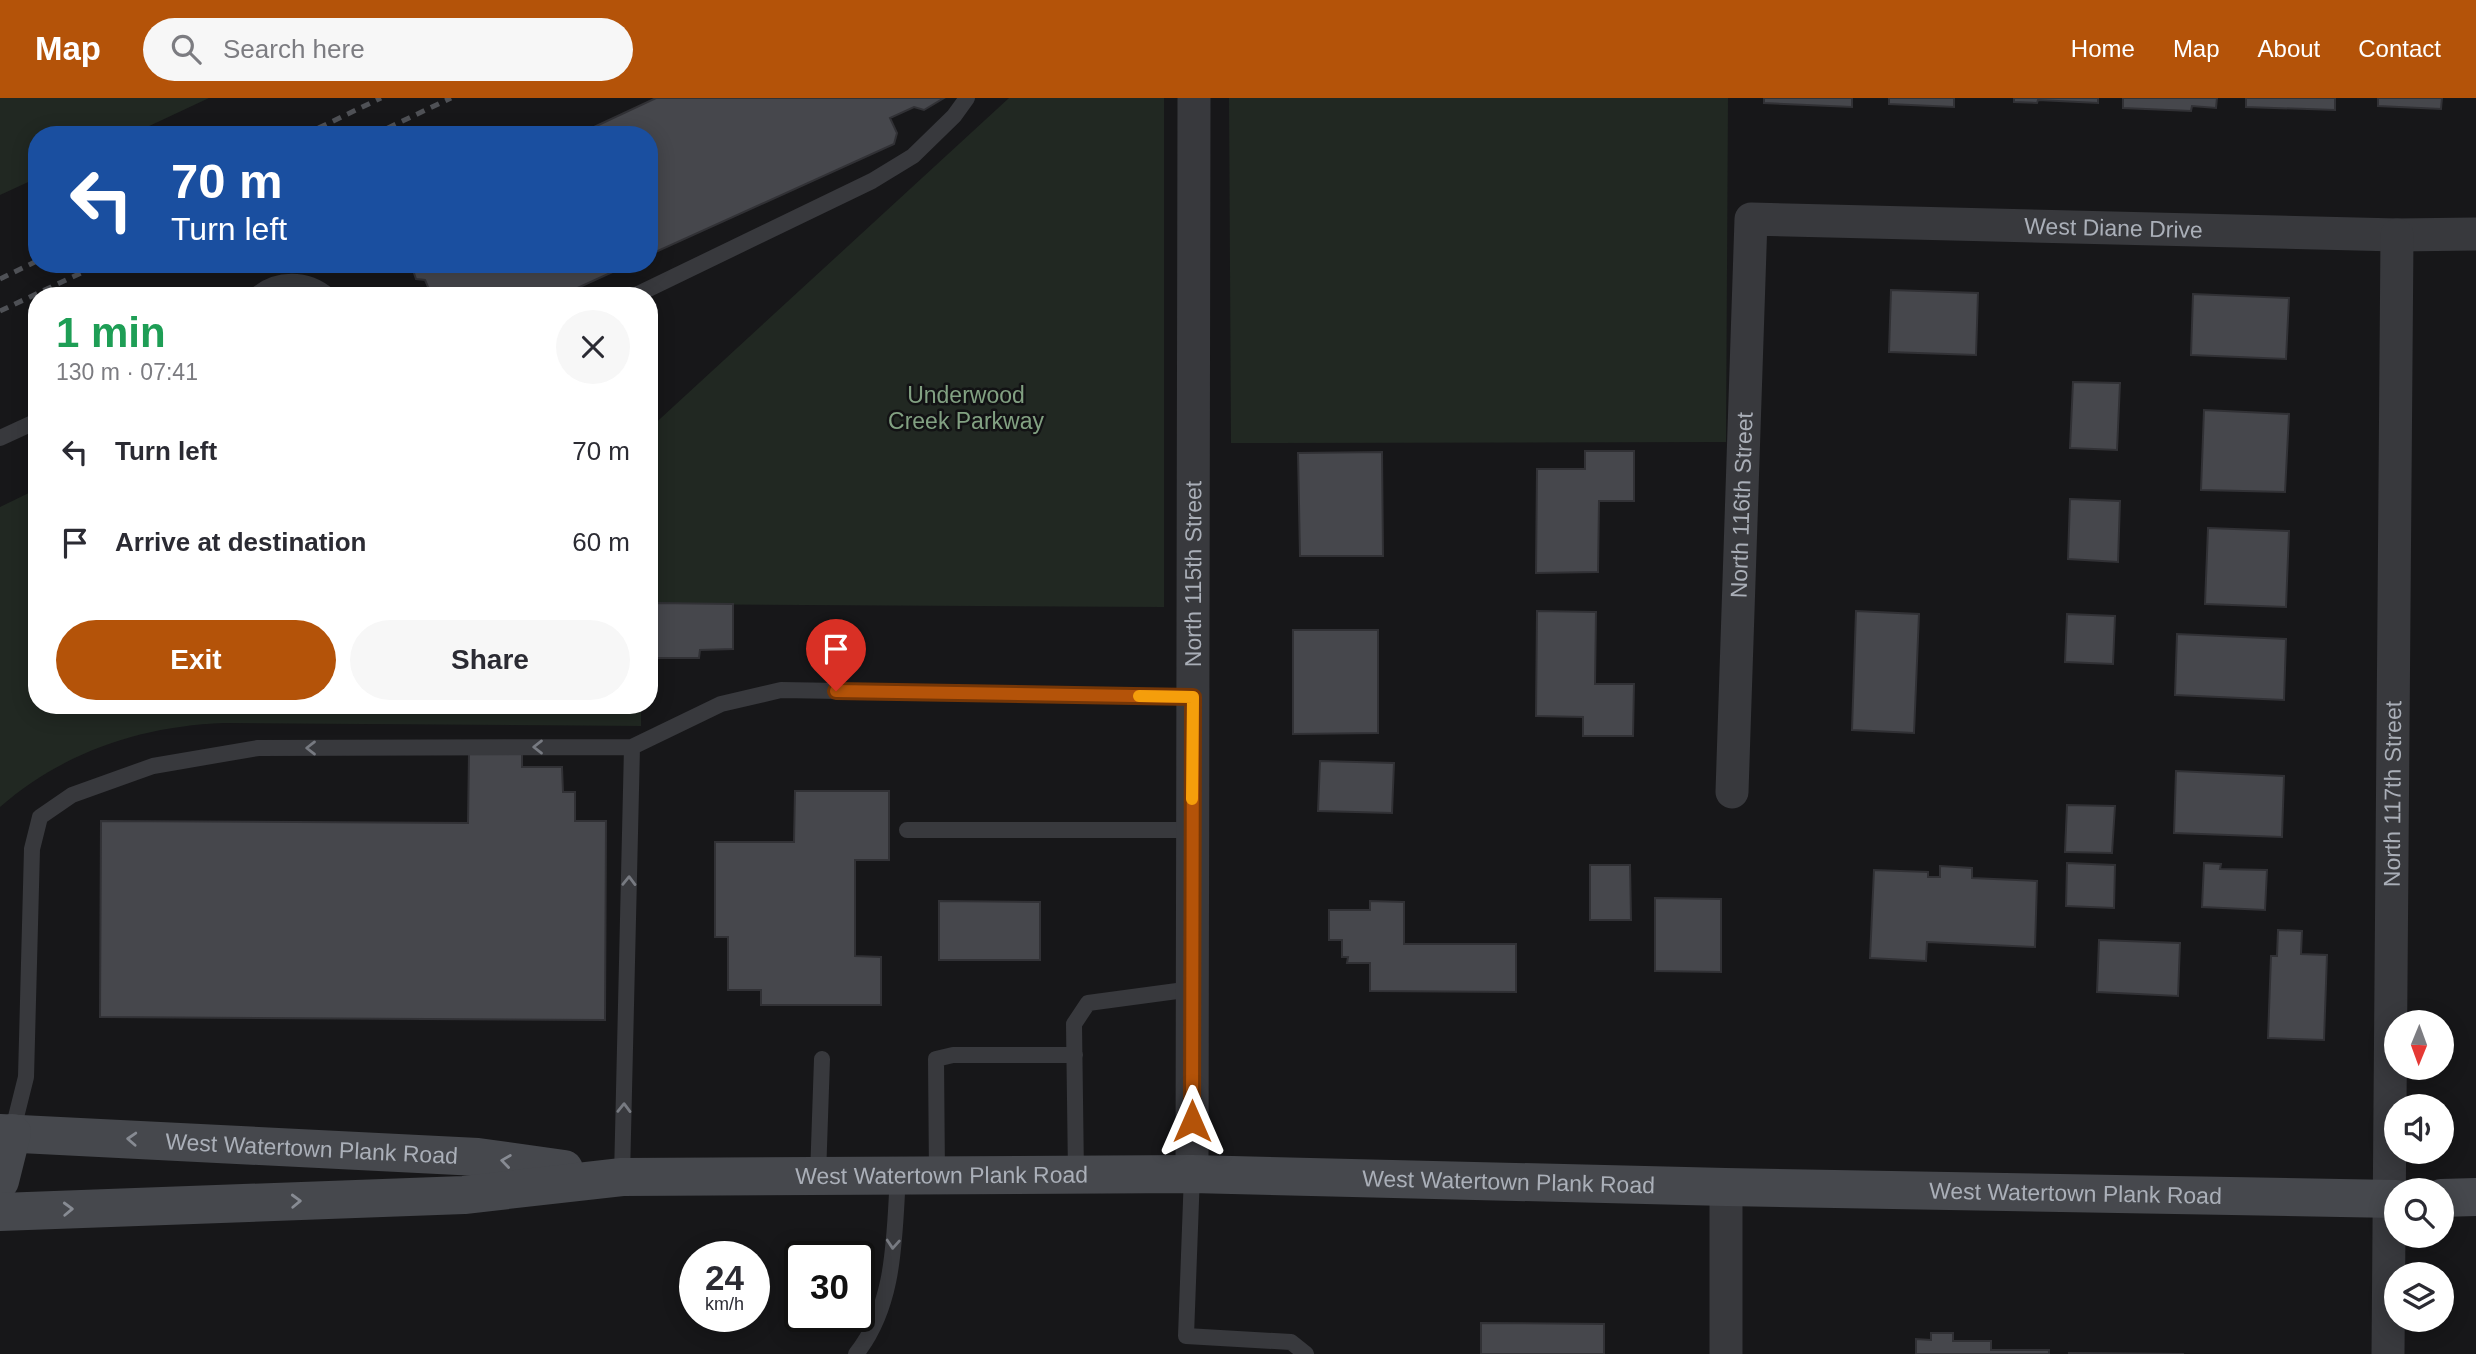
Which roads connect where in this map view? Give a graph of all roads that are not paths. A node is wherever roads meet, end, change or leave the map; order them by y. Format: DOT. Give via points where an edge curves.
graph roads {
  1 [pos="967,98"];
  2 [pos="1194,98"];
  3 [pos="1751,219"];
  4 [pos="2476,234"];
  5 [pos="2397,235"];
  6 [pos="267,287"];
  7 [pos="314,287"];
  8 [pos="653,287"];
  9 [pos="28,425"];
  10 [pos="0,438"];
  11 [pos="1193,697"];
  12 [pos="632,747"];
  13 [pos="1732,792"];
  14 [pos="907,830"];
  15 [pos="1192,830"];
  16 [pos="1192,989"];
  17 [pos="1075,1055"];
  18 [pos="822,1059"];
  19 [pos="6,1133"];
  20 [pos="1192,1174"];
  21 [pos="1076,1175"];
  22 [pos="818,1176"];
  23 [pos="898,1176"];
  24 [pos="937,1176"];
  25 [pos="622,1177"];
  26 [pos="2392,1178"];
  27 [pos="0,1181"];
  28 [pos="1726,1187"];
  29 [pos="2476,1197"];
  30 [pos="2454,1198"];
  31 [pos="2384,1200"];
  32 [pos="0,1212"];
  33 [pos="2391,1248"];
  34 [pos="856,1354"];
  35 [pos="1306,1354"];
  36 [pos="1726,1354"];
  37 [pos="2388,1354"];
  1 -- 8 [label="lane" via="913,156 872,181"];
  2 -- 11 [label="street, North 115th Street"];
  3 -- 5 [label="street, West Diane Drive"];
  3 -- 13 [label="street, North 116th Street"];
  4 -- 5 [label="street, West Diane Drive"];
  5 -- 26 [label="street, North 117th Street"];
  6 -- 7 [label="lane" via="297,281"];
  9 -- 10 [label="lane"];
  11 -- 12 [label="lane" via="781,690 721,704"];
  11 -- 15 [label="street, North 115th Street"];
  12 -- 19 [label="lane, one-way" via="258,748 153,766 72,795 40,817 32,849 26,1077"];
  25 -- 12 [label="lane, one-way"];
  14 -- 15 [label="lane"];
  15 -- 16 [label="street, North 115th Street"];
  16 -- 17 [label="lane" via="1088,1003 1074,1024"];
  16 -- 20 [label="street, North 115th Street"];
  17 -- 21 [label="lane"];
  17 -- 24 [label="lane" via="953,1055 936,1059"];
  18 -- 22 [label="lane"];
  25 -- 19 [label="street, West Watertown Plank Road, one-way" via="478,1157"];
  19 -- 27 [label="street"];
  20 -- 21 [label="street, West Watertown Plank Road"];
  20 -- 28 [label="street, West Watertown Plank Road"];
  20 -- 35 [label="lane" via="1186,1336 1291,1342"];
  21 -- 24 [label="street, West Watertown Plank Road"];
  22 -- 23 [label="street, West Watertown Plank Road"];
  22 -- 25 [label="street, West Watertown Plank Road"];
  23 -- 24 [label="street, West Watertown Plank Road"];
  23 -- 34 [label="lane, one-way" via="891,1275 878,1314"];
  32 -- 25 [label="street, West Watertown Plank Road, one-way" via="464,1195"];
  28 -- 31 [label="street, West Watertown Plank Road"];
  28 -- 36 [label="street"];
  29 -- 30 [label="street"];
  33 -- 37 [label="street, North 117th Street"];
}
